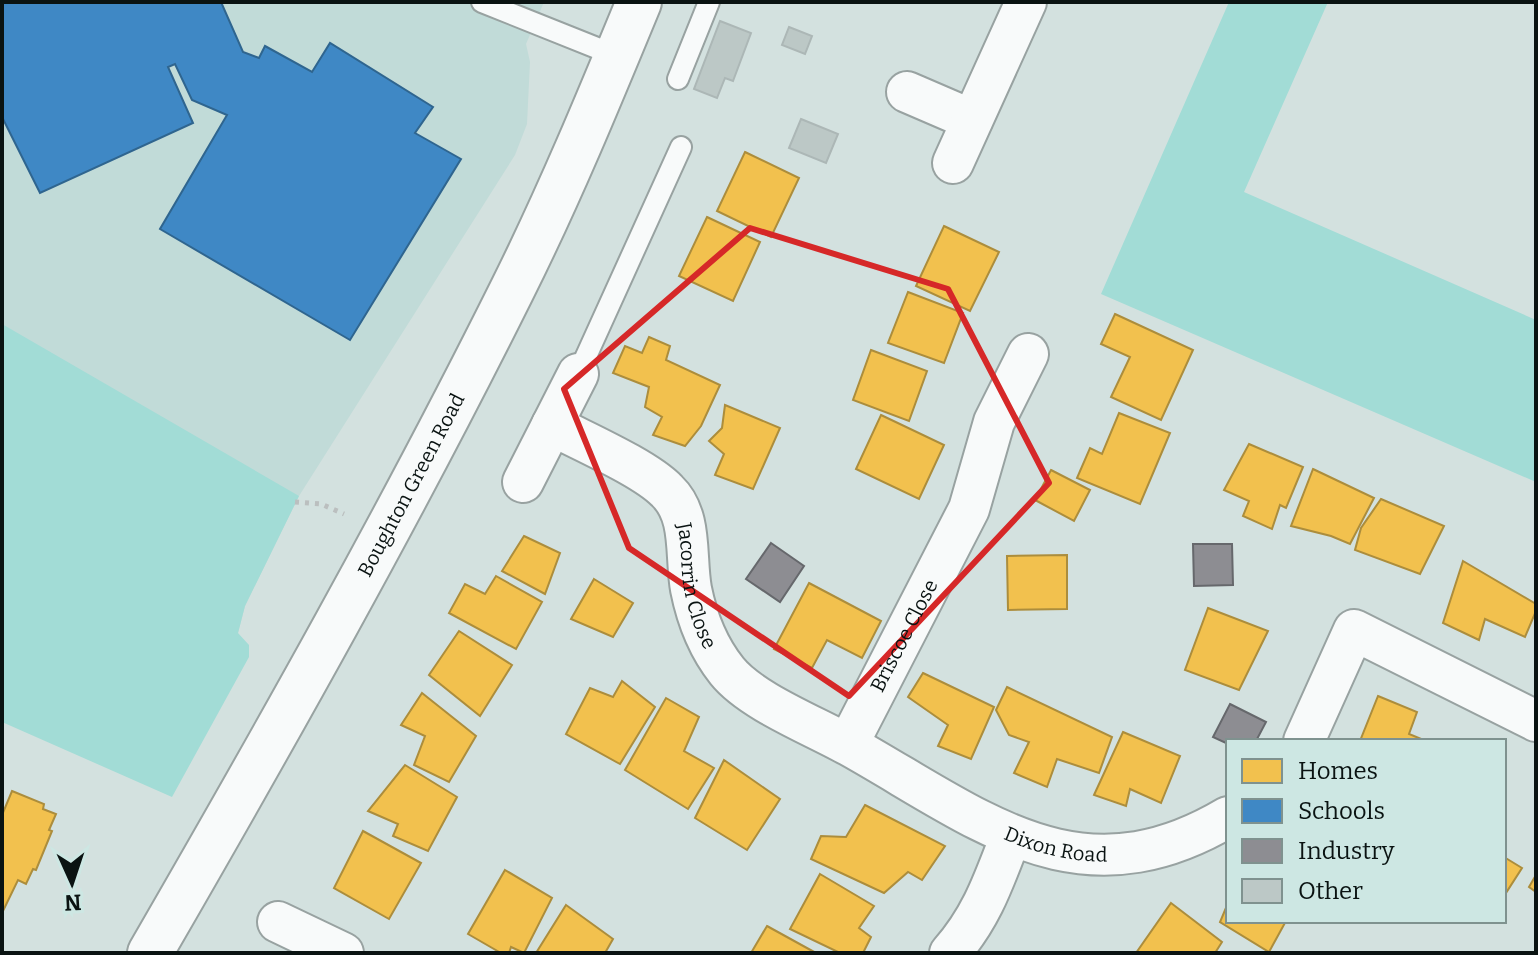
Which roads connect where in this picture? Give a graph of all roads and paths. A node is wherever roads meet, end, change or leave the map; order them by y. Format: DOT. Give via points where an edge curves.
graph roads {
  1 [pos="482,2"];
  2 [pos="639,2"];
  3 [pos="709,2"];
  4 [pos="1026,2"];
  5 [pos="617,56"];
  6 [pos="678,79"];
  7 [pos="907,92"];
  8 [pos="972,120"];
  9 [pos="681,147"];
  10 [pos="953,163"];
  11 [pos="1028,354"];
  12 [pos="578,374"];
  13 [pos="552,425"];
  14 [pos="523,482"];
  15 [pos="295,502"];
  16 [pos="354,518"];
  17 [pos="1536,721"];
  18 [pos="1305,739"];
  19 [pos="848,744"];
  20 [pos="1226,818"];
  21 [pos="1011,836"];
  22 [pos="278,922"];
  23 [pos="150,953"];
  24 [pos="343,953"];
  25 [pos="950,953"];
  1 -- 5 [label="lane"];
  2 -- 5 [label="street, Boughton Green Road"];
  3 -- 6 [label="lane"];
  4 -- 8 [label="street"];
  5 -- 23 [label="street, Boughton Green Road" via="512,289 377,550"];
  7 -- 8 [label="street"];
  8 -- 10 [label="street"];
  9 -- 12 [label="lane"];
  11 -- 19 [label="street, Briscoe Close" via="994,422 969,509"];
  12 -- 13 [label="street"];
  13 -- 14 [label="street"];
  13 -- 19 [label="street, Jacorrin Close" via="669,492 687,536 691,586 714,654 730,675 765,701"];
  15 -- 16 [label="path" via="321,504"];
  17 -- 18 [label="street" via="1354,630"];
  19 -- 21 [label="street"];
  20 -- 21 [label="street, Dixon Road" via="1179,841 1118,856 1087,856"];
  21 -- 25 [label="street, Dixon Road" via="984,906"];
  22 -- 24 [label="street"];
}
